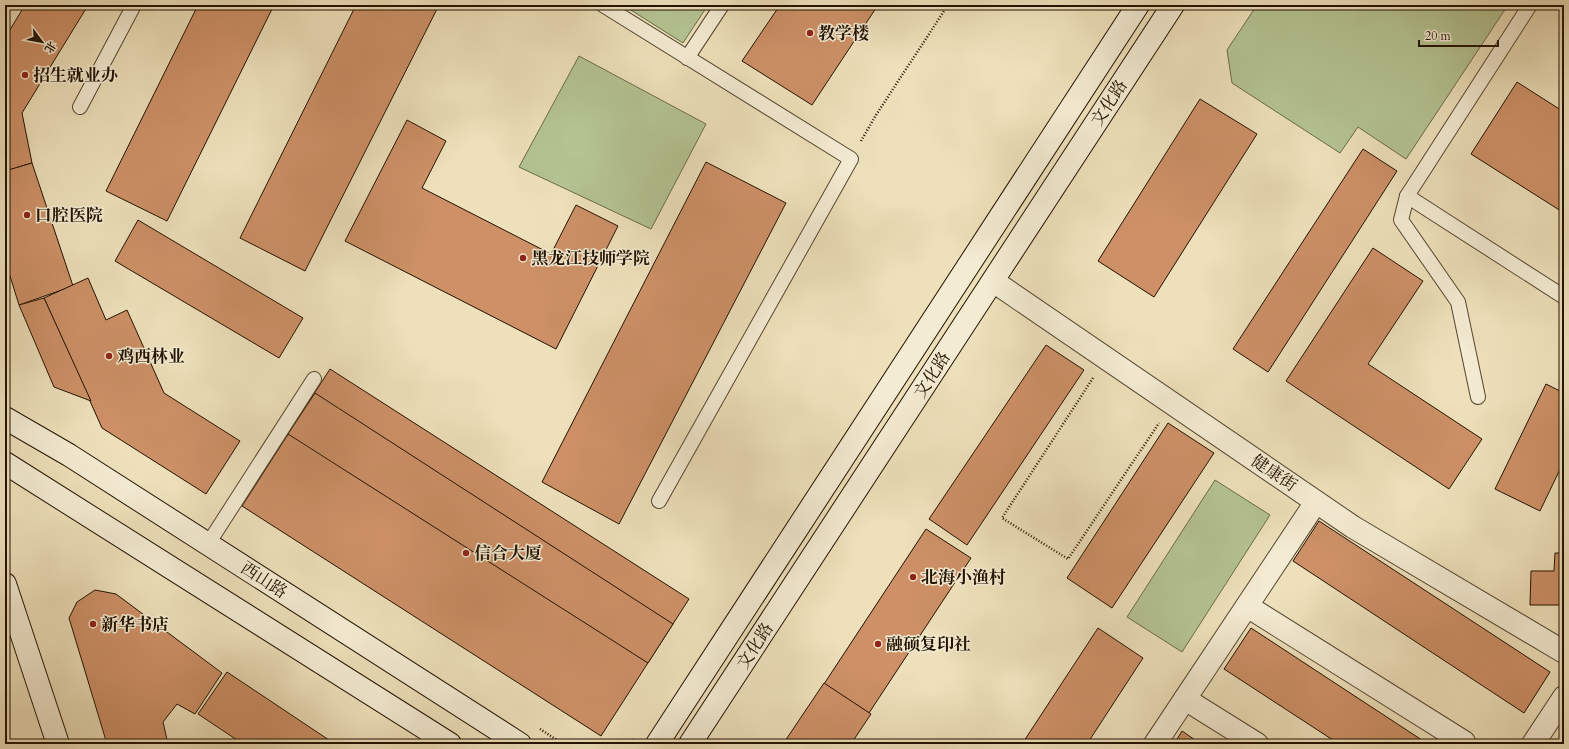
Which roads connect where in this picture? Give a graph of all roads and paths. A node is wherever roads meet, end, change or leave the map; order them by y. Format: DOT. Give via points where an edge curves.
graph roads {
  1 [pos="134,5"];
  2 [pos="603,5"];
  3 [pos="722,5"];
  4 [pos="948,5"];
  5 [pos="1138,5"];
  6 [pos="1173,5"];
  7 [pos="1530,5"];
  8 [pos="687,58"];
  9 [pos="80,107"];
  10 [pos="851,159"];
  11 [pos="1407,196"];
  12 [pos="987,236"];
  13 [pos="1012,252"];
  14 [pos="994,280"];
  15 [pos="1564,297"];
  16 [pos="1106,358"];
  17 [pos="314,379"];
  18 [pos="1478,397"];
  19 [pos="1172,403"];
  20 [pos="5,418"];
  21 [pos="5,463"];
  22 [pos="5,479"];
  23 [pos="34,482"];
  24 [pos="659,501"];
  25 [pos="1316,502"];
  26 [pos="208,544"];
  27 [pos="5,584"];
  28 [pos="1247,606"];
  29 [pos="1564,652"];
  30 [pos="1564,697"];
  31 [pos="1185,699"];
  32 [pos="632,739"];
  33 [pos="1464,742"];
  34 [pos="58,744"];
  35 [pos="450,744"];
  36 [pos="520,744"];
  37 [pos="629,744"];
  38 [pos="657,744"];
  39 [pos="690,744"];
  40 [pos="1155,744"];
  41 [pos="1257,744"];
  42 [pos="1532,744"];
  1 -- 9 [label="lane"];
  2 -- 8 [label="lane"];
  3 -- 8 [label="lane"];
  4 -- 10 [label="path" via="876,115"];
  5 -- 12 [label="main road, 文化路"];
  6 -- 13 [label="main road, 文化路"];
  7 -- 11 [label="lane"];
  8 -- 10 [label="lane"];
  10 -- 24 [label="lane"];
  11 -- 15 [label="lane"];
  11 -- 18 [label="lane" via="1401,220 1458,302"];
  12 -- 13 [label="main road"];
  12 -- 38 [label="main road, 文化路"];
  13 -- 14 [label="main road, 文化路"];
  14 -- 16 [label="main road, 健康街"];
  14 -- 39 [label="main road, 文化路"];
  16 -- 19 [label="main road, 健康街"];
  16 -- 19 [label="path" via="1002,518 1068,558"];
  17 -- 26 [label="lane"];
  19 -- 25 [label="main road, 健康街"];
  20 -- 26 [label="main road, 西山路" via="69,455"];
  21 -- 23 [label="main road"];
  22 -- 23 [label="main road"];
  23 -- 35 [label="main road"];
  25 -- 28 [label="main road"];
  25 -- 29 [label="main road, 健康街" via="1353,527"];
  26 -- 36 [label="main road, 西山路"];
  27 -- 34 [label="main road"];
  28 -- 31 [label="main road"];
  28 -- 33 [label="main road"];
  30 -- 42 [label="main road"];
  31 -- 40 [label="main road"];
  31 -- 41 [label="main road"];
  32 -- 37 [label="path"];
}
